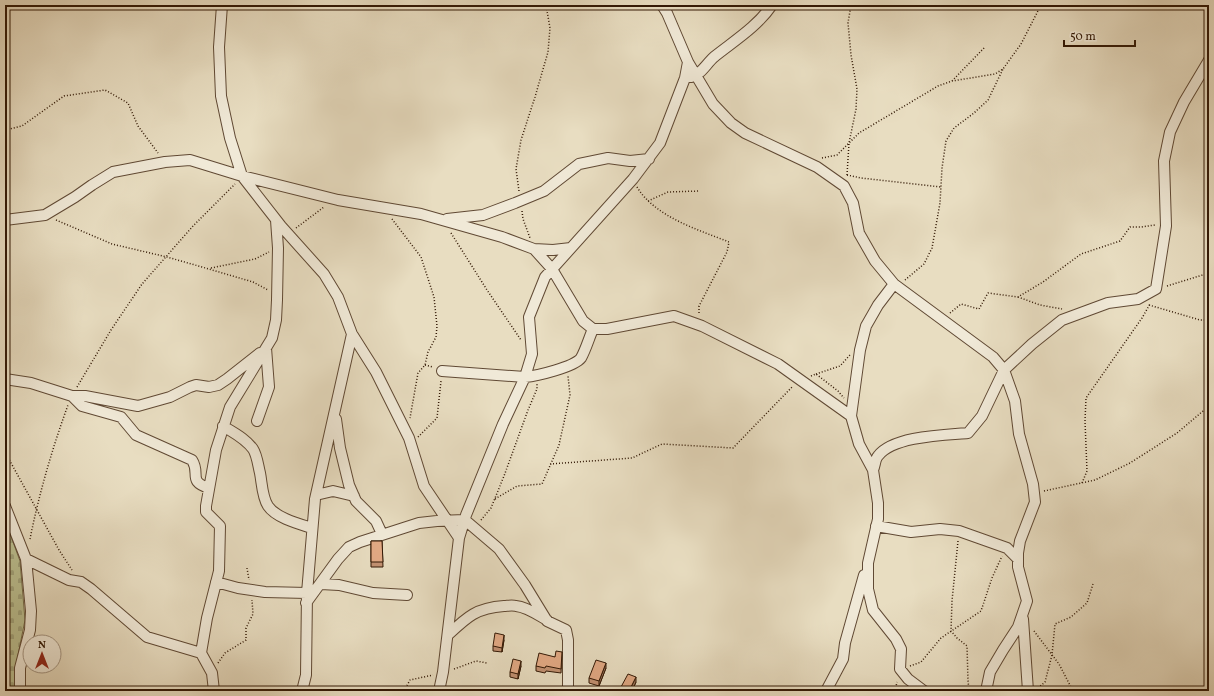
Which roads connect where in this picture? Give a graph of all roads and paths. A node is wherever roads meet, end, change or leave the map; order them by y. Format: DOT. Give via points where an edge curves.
graph roads {
  1 [pos="222,5"];
  2 [pos="546,5"];
  3 [pos="662,5"];
  4 [pos="772,5"];
  5 [pos="851,5"];
  6 [pos="1041,5"];
  7 [pos="985,47"];
  8 [pos="1209,60"];
  9 [pos="688,62"];
  10 [pos="1003,69"];
  11 [pos="696,76"];
  12 [pos="685,78"];
  13 [pos="952,81"];
  14 [pos="5,130"];
  15 [pos="849,143"];
  16 [pos="822,158"];
  17 [pos="648,159"];
  18 [pos="165,162"];
  19 [pos="242,176"];
  20 [pos="633,179"];
  21 [pos="940,187"];
  22 [pos="699,191"];
  23 [pos="520,201"];
  24 [pos="648,201"];
  25 [pos="382,208"];
  26 [pos="45,215"];
  27 [pos="5,220"];
  28 [pos="276,220"];
  29 [pos="443,220"];
  30 [pos="1166,220"];
  31 [pos="571,248"];
  32 [pos="534,249"];
  33 [pos="167,257"];
  34 [pos="552,269"];
  35 [pos="1209,272"];
  36 [pos="894,284"];
  37 [pos="1156,289"];
  38 [pos="277,294"];
  39 [pos="1018,297"];
  40 [pos="1142,304"];
  41 [pos="1150,305"];
  42 [pos="1064,309"];
  43 [pos="942,319"];
  44 [pos="1209,320"];
  45 [pos="698,324"];
  46 [pos="593,329"];
  47 [pos="352,334"];
  48 [pos="523,346"];
  49 [pos="266,348"];
  50 [pos="853,351"];
  51 [pos="425,364"];
  52 [pos="566,366"];
  53 [pos="1004,370"];
  54 [pos="442,371"];
  55 [pos="816,374"];
  56 [pos="538,376"];
  57 [pos="525,377"];
  58 [pos="800,378"];
  59 [pos="5,379"];
  60 [pos="72,396"];
  61 [pos="1209,406"];
  62 [pos="335,412"];
  63 [pos="852,412"];
  64 [pos="257,421"];
  65 [pos="223,426"];
  66 [pos="406,433"];
  67 [pos="411,444"];
  68 [pos="5,452"];
  69 [pos="550,464"];
  70 [pos="873,470"];
  71 [pos="1082,483"];
  72 [pos="209,488"];
  73 [pos="1034,494"];
  74 [pos="316,495"];
  75 [pos="354,496"];
  76 [pos="495,500"];
  77 [pos="5,506"];
  78 [pos="36,508"];
  79 [pos="448,520"];
  80 [pos="465,520"];
  81 [pos="876,526"];
  82 [pos="312,528"];
  83 [pos="474,528"];
  84 [pos="959,531"];
  85 [pos="382,534"];
  86 [pos="459,538"];
  87 [pos="1006,548"];
  88 [pos="26,559"];
  89 [pos="1018,559"];
  90 [pos="868,563"];
  91 [pos="247,568"];
  92 [pos="72,570"];
  93 [pos="216,582"];
  94 [pos="321,584"];
  95 [pos="1092,584"];
  96 [pos="251,590"];
  97 [pos="407,595"];
  98 [pos="306,598"];
  99 [pos="1022,614"];
  100 [pos="547,620"];
  101 [pos="951,631"];
  102 [pos="448,635"];
  103 [pos="200,653"];
  104 [pos="1052,655"];
  105 [pos="900,669"];
  106 [pos="212,673"];
  107 [pos="527,687"];
  108 [pos="304,689"];
  109 [pos="215,690"];
  110 [pos="20,691"];
  111 [pos="439,691"];
  112 [pos="535,691"];
  113 [pos="568,691"];
  114 [pos="826,691"];
  115 [pos="924,691"];
  116 [pos="969,691"];
  117 [pos="986,691"];
  118 [pos="1028,691"];
  119 [pos="1035,691"];
  120 [pos="1073,691"];
  1 -- 19 [label="street" via="219,47 220,96"];
  2 -- 23 [label="path" via="550,28 548,52 521,140 516,169"];
  3 -- 9 [label="street"];
  4 -- 11 [label="street" via="765,16 712,58"];
  5 -- 15 [label="path" via="848,23 857,89"];
  6 -- 10 [label="path" via="1021,44"];
  7 -- 13 [label="path"];
  8 -- 30 [label="street" via="1170,132 1164,161"];
  9 -- 11 [label="street"];
  9 -- 12 [label="street"];
  10 -- 13 [label="path" via="995,74"];
  10 -- 21 [label="path" via="988,100 954,128 946,141"];
  11 -- 12 [label="street"];
  11 -- 36 [label="street" via="714,104 745,133 817,167 844,186 853,203 859,233 875,261"];
  12 -- 17 [label="street" via="660,144"];
  13 -- 15 [label="path" via="904,105 859,133"];
  14 -- 18 [label="path" via="22,126 64,96 105,90 128,103 138,126"];
  15 -- 16 [label="path" via="837,154"];
  15 -- 21 [label="path" via="847,175"];
  17 -- 20 [label="street"];
  17 -- 23 [label="street" via="630,161 608,158 578,164 544,191"];
  18 -- 19 [label="street" via="190,160"];
  18 -- 26 [label="street" via="113,172"];
  19 -- 25 [label="street" via="338,200"];
  19 -- 28 [label="street"];
  19 -- 33 [label="path"];
  20 -- 24 [label="path"];
  20 -- 31 [label="street"];
  21 -- 36 [label="path" via="940,203 932,248 924,264 908,279"];
  22 -- 24 [label="path" via="668,192"];
  23 -- 29 [label="street" via="483,215"];
  23 -- 32 [label="path" via="523,219"];
  24 -- 45 [label="path" via="666,215 729,242 727,252 699,306"];
  25 -- 29 [label="street"];
  25 -- 51 [label="path" via="422,257 434,297 436,337"];
  26 -- 27 [label="street"];
  26 -- 33 [label="path" via="112,244"];
  28 -- 38 [label="street"];
  28 -- 47 [label="street" via="324,274 338,297"];
  29 -- 32 [label="street"];
  29 -- 48 [label="path"];
  30 -- 37 [label="street"];
  30 -- 39 [label="path" via="1155,225 1130,227 1120,241 1081,254"];
  31 -- 32 [label="street"];
  31 -- 34 [label="street"];
  32 -- 34 [label="street"];
  33 -- 38 [label="path" via="253,282"];
  33 -- 60 [label="path" via="142,284"];
  34 -- 46 [label="street" via="583,321"];
  34 -- 57 [label="street" via="545,278 529,317 532,354"];
  35 -- 37 [label="path"];
  36 -- 43 [label="street"];
  36 -- 63 [label="street" via="866,326 860,350"];
  37 -- 41 [label="path"];
  37 -- 53 [label="street" via="1138,299 1108,303 1062,320"];
  38 -- 49 [label="street" via="276,320 272,338"];
  39 -- 42 [label="path" via="1040,305"];
  39 -- 43 [label="path" via="988,293 979,309 961,304"];
  40 -- 41 [label="path"];
  41 -- 44 [label="path" via="1200,320"];
  41 -- 71 [label="path" via="1086,398 1087,471"];
  43 -- 53 [label="street" via="993,357"];
  45 -- 46 [label="street" via="674,316"];
  45 -- 58 [label="street" via="778,364"];
  46 -- 52 [label="street" via="580,359"];
  47 -- 62 [label="street"];
  47 -- 66 [label="street" via="376,372"];
  49 -- 60 [label="street" via="218,385 190,386 170,397 138,406"];
  49 -- 64 [label="street" via="269,387"];
  49 -- 65 [label="street" via="230,407"];
  50 -- 55 [label="path" via="840,366"];
  51 -- 54 [label="path"];
  51 -- 66 [label="path" via="418,373"];
  52 -- 56 [label="street"];
  52 -- 69 [label="path" via="570,395 559,445"];
  53 -- 70 [label="street" via="982,416 968,433 917,438 892,445 878,456"];
  53 -- 73 [label="street" via="1015,401 1019,434"];
  54 -- 57 [label="street"];
  54 -- 67 [label="path" via="437,418"];
  55 -- 58 [label="path"];
  55 -- 63 [label="path" via="838,391"];
  56 -- 57 [label="street"];
  56 -- 76 [label="path" via="537,389"];
  57 -- 80 [label="street" via="503,424"];
  58 -- 63 [label="street"];
  58 -- 69 [label="path" via="733,448 662,444 632,458"];
  59 -- 60 [label="street" via="31,383"];
  60 -- 72 [label="street" via="82,406 121,416 136,435 192,460 195,464 196,481"];
  60 -- 78 [label="path" via="57,435"];
  61 -- 71 [label="path" via="1178,433 1130,463 1095,480"];
  62 -- 74 [label="street"];
  62 -- 75 [label="street" via="340,448"];
  63 -- 70 [label="street" via="859,444"];
  65 -- 72 [label="street"];
  65 -- 82 [label="street" via="245,439 253,450 268,506 294,523"];
  66 -- 67 [label="street"];
  67 -- 79 [label="street" via="424,486"];
  68 -- 78 [label="path"];
  69 -- 76 [label="path" via="542,484 517,486"];
  70 -- 81 [label="street" via="878,503"];
  71 -- 73 [label="path"];
  72 -- 93 [label="street" via="206,512 220,526"];
  73 -- 89 [label="street" via="1035,502 1020,541"];
  74 -- 75 [label="street" via="333,491"];
  74 -- 82 [label="street"];
  75 -- 85 [label="street" via="376,521"];
  76 -- 83 [label="path"];
  77 -- 88 [label="street"];
  78 -- 88 [label="path"];
  78 -- 92 [label="path"];
  79 -- 80 [label="street"];
  79 -- 85 [label="street" via="419,523"];
  79 -- 86 [label="street"];
  80 -- 83 [label="street"];
  80 -- 86 [label="street"];
  81 -- 84 [label="street" via="911,532 940,529"];
  81 -- 90 [label="street"];
  82 -- 98 [label="street"];
  83 -- 100 [label="street" via="499,549"];
  84 -- 87 [label="street"];
  84 -- 101 [label="path"];
  85 -- 94 [label="street" via="349,547"];
  86 -- 102 [label="street"];
  87 -- 89 [label="street"];
  87 -- 101 [label="path" via="994,571 981,611"];
  88 -- 103 [label="street" via="69,580 81,582 147,637"];
  88 -- 110 [label="street" via="31,611 30,630 20,668"];
  89 -- 99 [label="street" via="1026,601"];
  90 -- 105 [label="street" via="868,589 873,610 901,649"];
  90 -- 114 [label="street" via="845,643 843,659"];
  91 -- 96 [label="path"];
  93 -- 96 [label="street"];
  93 -- 103 [label="street"];
  94 -- 97 [label="street" via="339,585 373,593"];
  94 -- 98 [label="street"];
  95 -- 104 [label="path" via="1087,603 1071,617 1056,624"];
  96 -- 98 [label="street"];
  96 -- 106 [label="path" via="253,614 246,628 246,640 225,653"];
  98 -- 108 [label="street"];
  99 -- 104 [label="path"];
  99 -- 117 [label="street" via="1018,627 990,672"];
  99 -- 118 [label="street"];
  100 -- 102 [label="street" via="516,606 494,607 468,617"];
  100 -- 113 [label="street" via="566,630"];
  101 -- 105 [label="path" via="941,638 921,662"];
  101 -- 116 [label="path" via="967,646"];
  102 -- 111 [label="street"];
  103 -- 106 [label="street"];
  104 -- 119 [label="path" via="1045,682"];
  104 -- 120 [label="path"];
  105 -- 115 [label="street"];
  106 -- 109 [label="street"];
  107 -- 112 [label="path"];
}
